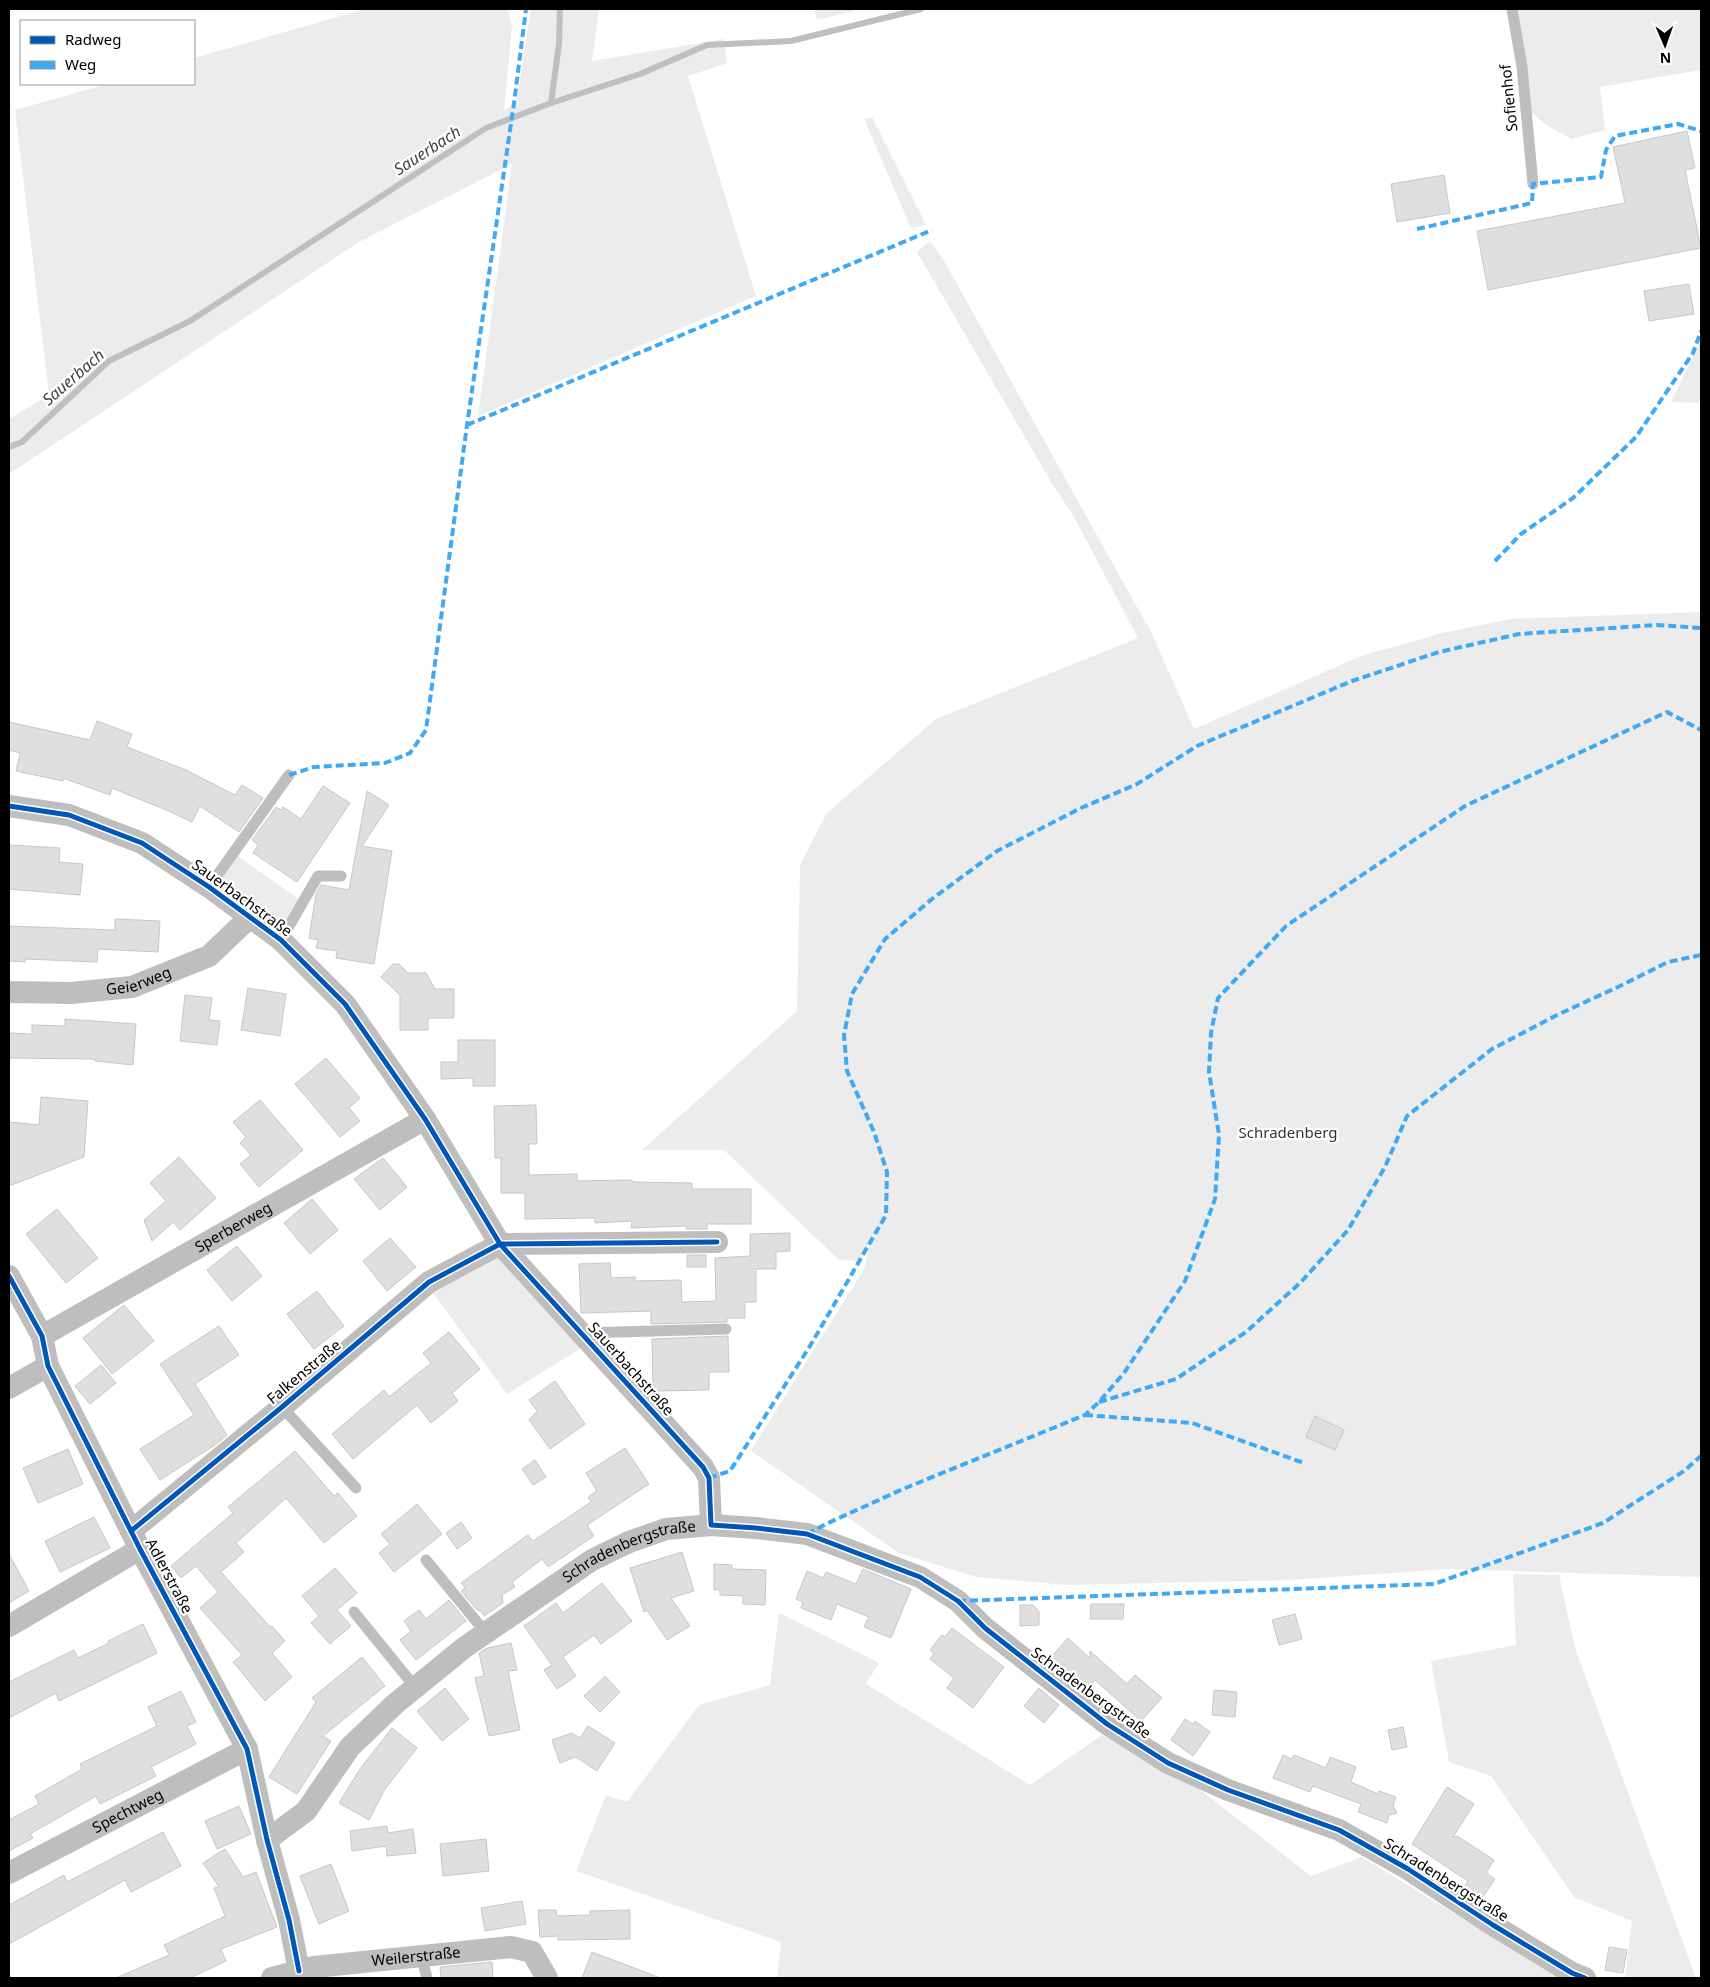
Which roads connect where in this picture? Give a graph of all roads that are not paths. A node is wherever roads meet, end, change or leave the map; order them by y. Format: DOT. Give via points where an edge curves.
graph roads {
  1 [pos="1512,9"];
  2 [pos="1533,184"];
  3 [pos="289,775"];
  4 [pos="9,806"];
  5 [pos="341,876"];
  6 [pos="209,887"];
  7 [pos="251,916"];
  8 [pos="281,940"];
  9 [pos="9,992"];
  10 [pos="424,1119"];
  11 [pos="717,1242"];
  12 [pos="500,1244"];
  13 [pos="9,1276"];
  14 [pos="726,1329"];
  15 [pos="581,1333"];
  16 [pos="42,1336"];
  17 [pos="48,1366"];
  18 [pos="9,1388"];
  19 [pos="282,1407"];
  20 [pos="356,1488"];
  21 [pos="711,1525"];
  22 [pos="136,1540"];
  23 [pos="426,1560"];
  24 [pos="354,1612"];
  25 [pos="9,1626"];
  26 [pos="486,1633"];
  27 [pos="415,1687"];
  28 [pos="247,1749"];
  29 [pos="267,1840"];
  30 [pos="9,1873"];
  31 [pos="421,1955"];
  32 [pos="312,1972"];
  33 [pos="272,1978"];
  34 [pos="427,1978"];
  35 [pos="547,1978"];
  36 [pos="1585,1978"];
  1 -- 2 [label="lane, Sofienhof" via="1522,67"];
  3 -- 6 [label="lane"];
  4 -- 6 [label="street, Sauerbachstraße" via="69,815 142,842"];
  5 -- 8 [label="lane" via="318,876"];
  6 -- 7 [label="street, Sauerbachstraße"];
  7 -- 8 [label="street, Sauerbachstraße"];
  7 -- 9 [label="street, Geierweg" via="209,956 132,987 71,993"];
  8 -- 10 [label="street, Sauerbachstraße" via="345,1004"];
  10 -- 12 [label="street, Sauerbachstraße"];
  10 -- 16 [label="street, Sperberweg"];
  11 -- 12 [label="street"];
  12 -- 15 [label="street, Sauerbachstraße"];
  12 -- 19 [label="street, Falkenstraße" via="429,1282"];
  13 -- 16 [label="street, Adlerstraße"];
  14 -- 15 [label="lane"];
  15 -- 21 [label="street, Sauerbachstraße" via="703,1467 709,1478"];
  16 -- 17 [label="street, Adlerstraße"];
  17 -- 18 [label="street"];
  17 -- 22 [label="street, Adlerstraße"];
  19 -- 20 [label="lane"];
  19 -- 22 [label="street, Falkenstraße"];
  21 -- 26 [label="street, Schradenbergstraße" via="666,1529 629,1542 592,1560"];
  21 -- 36 [label="street, Schradenbergstraße" via="807,1534 920,1577 958,1601 985,1628 1107,1724 1168,1763 1228,1790 1340,1830 1408,1868 1493,1925"];
  22 -- 25 [label="street, Falkenstraße"];
  22 -- 28 [label="street, Adlerstraße"];
  23 -- 26 [label="lane"];
  24 -- 27 [label="lane"];
  26 -- 27 [label="street, Schradenbergstraße"];
  27 -- 29 [label="street, Schradenbergstraße" via="350,1747 306,1811"];
  28 -- 29 [label="street, Adlerstraße"];
  28 -- 30 [label="street, Spechtweg"];
  29 -- 32 [label="street" via="289,1920"];
  31 -- 32 [label="street, Weilerstraße"];
  31 -- 34 [label="lane"];
  31 -- 35 [label="street, Weilerstraße" via="511,1947 532,1952"];
  32 -- 33 [label="street, Weilerstraße"];
}
